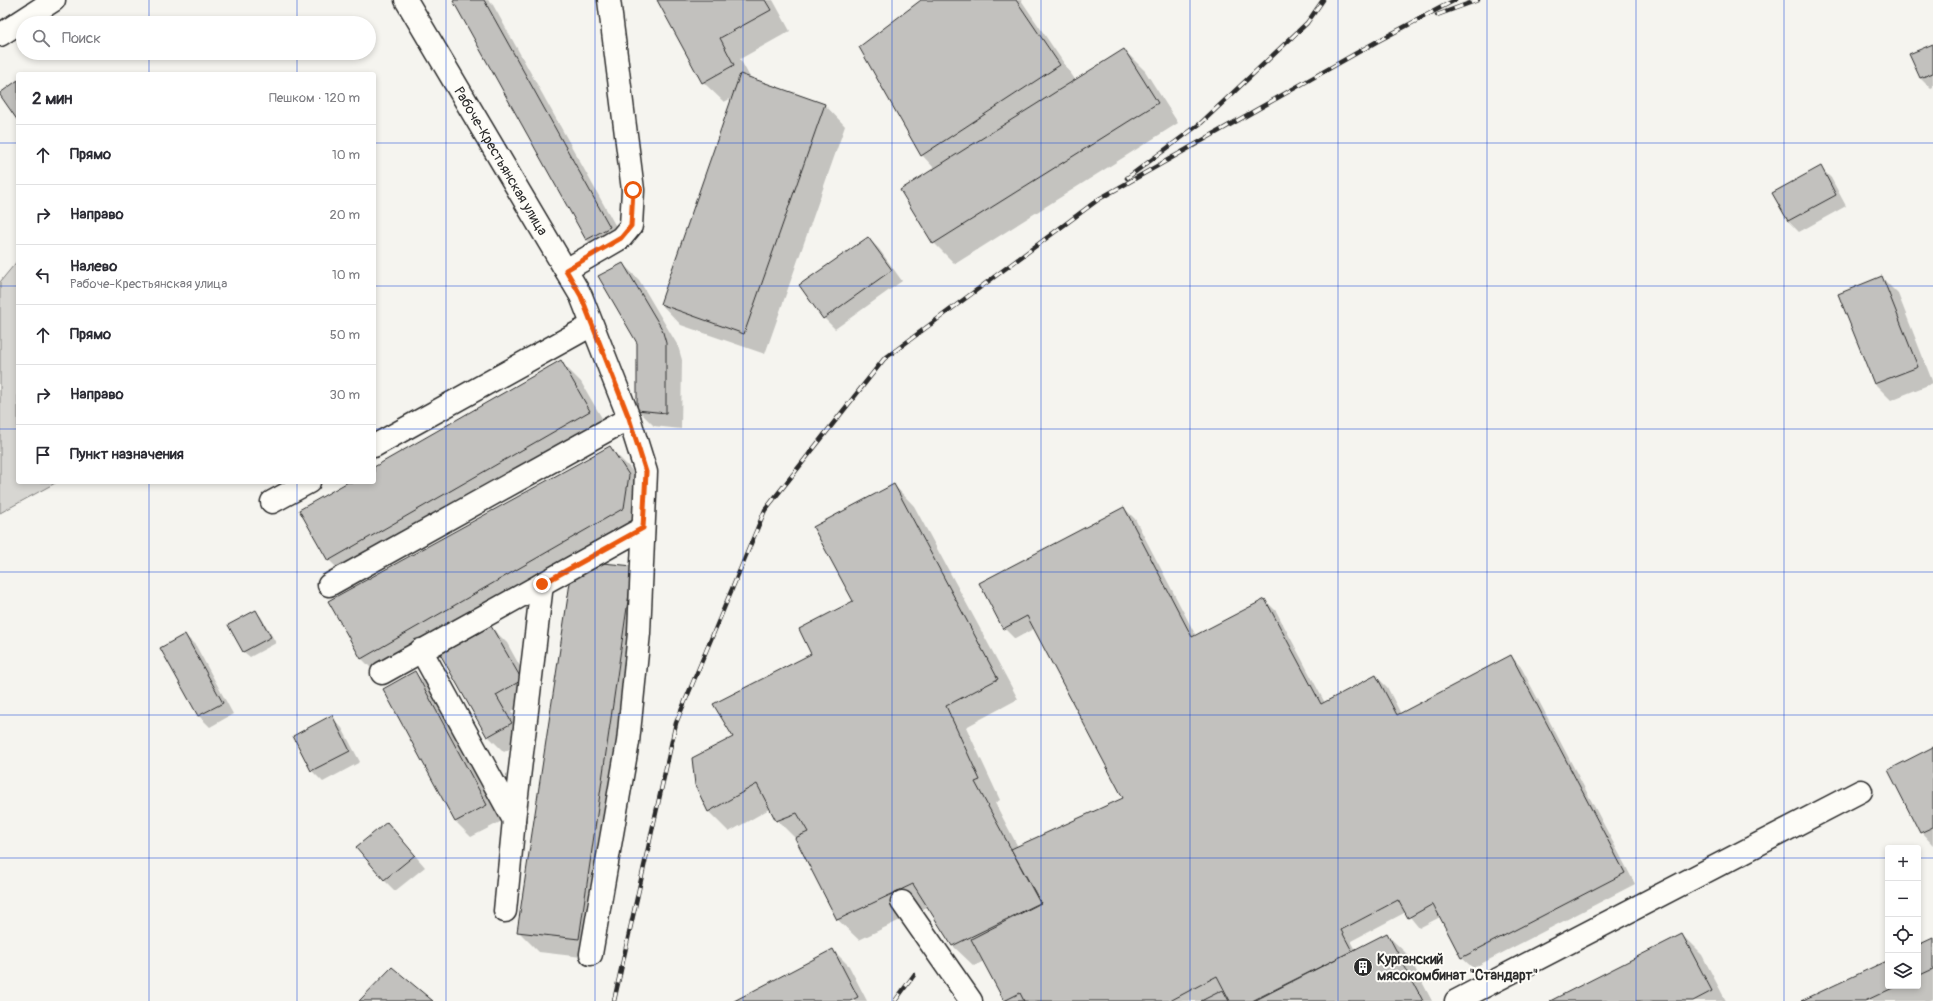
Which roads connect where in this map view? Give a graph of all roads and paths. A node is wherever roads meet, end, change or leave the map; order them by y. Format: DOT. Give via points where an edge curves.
graph roads {
  1 [pos="54,0"];
  2 [pos="406,0"];
  3 [pos="609,0"];
  4 [pos="29,16"];
  5 [pos="16,25"];
  6 [pos="0,35"];
  7 [pos="566,270"];
  8 [pos="592,325"];
  9 [pos="629,418"];
  10 [pos="376,445"];
  11 [pos="305,484"];
  12 [pos="272,502"];
  13 [pos="643,528"];
  14 [pos="542,584"];
  15 [pos="330,585"];
  16 [pos="421,650"];
  17 [pos="382,673"];
  18 [pos="1861,791"];
  19 [pos="514,820"];
  20 [pos="902,902"];
  21 [pos="505,911"];
  22 [pos="591,954"];
  23 [pos="971,1001"];
  24 [pos="1456,1001"];
  1 -- 4 [label="street"];
  2 -- 7 [label="street, Рабоче-Крестьянская улица"];
  3 -- 7 [label="street" via="633,190 631,226 621,238"];
  5 -- 6 [label="street"];
  7 -- 8 [label="street, Рабоче-Крестьянская улица" via="581,296"];
  8 -- 9 [label="street, Рабоче-Крестьянская улица"];
  8 -- 10 [label="street"];
  9 -- 13 [label="street, Рабоче-Крестьянская улица" via="646,472"];
  9 -- 15 [label="street"];
  11 -- 12 [label="street"];
  13 -- 14 [label="street"];
  13 -- 22 [label="street, Рабоче-Крестьянская улица" via="639,633 628,742"];
  14 -- 16 [label="street"];
  14 -- 19 [label="street"];
  16 -- 17 [label="street"];
  16 -- 19 [label="street"];
  18 -- 24 [label="street"];
  19 -- 21 [label="street"];
  20 -- 23 [label="street"];
}
